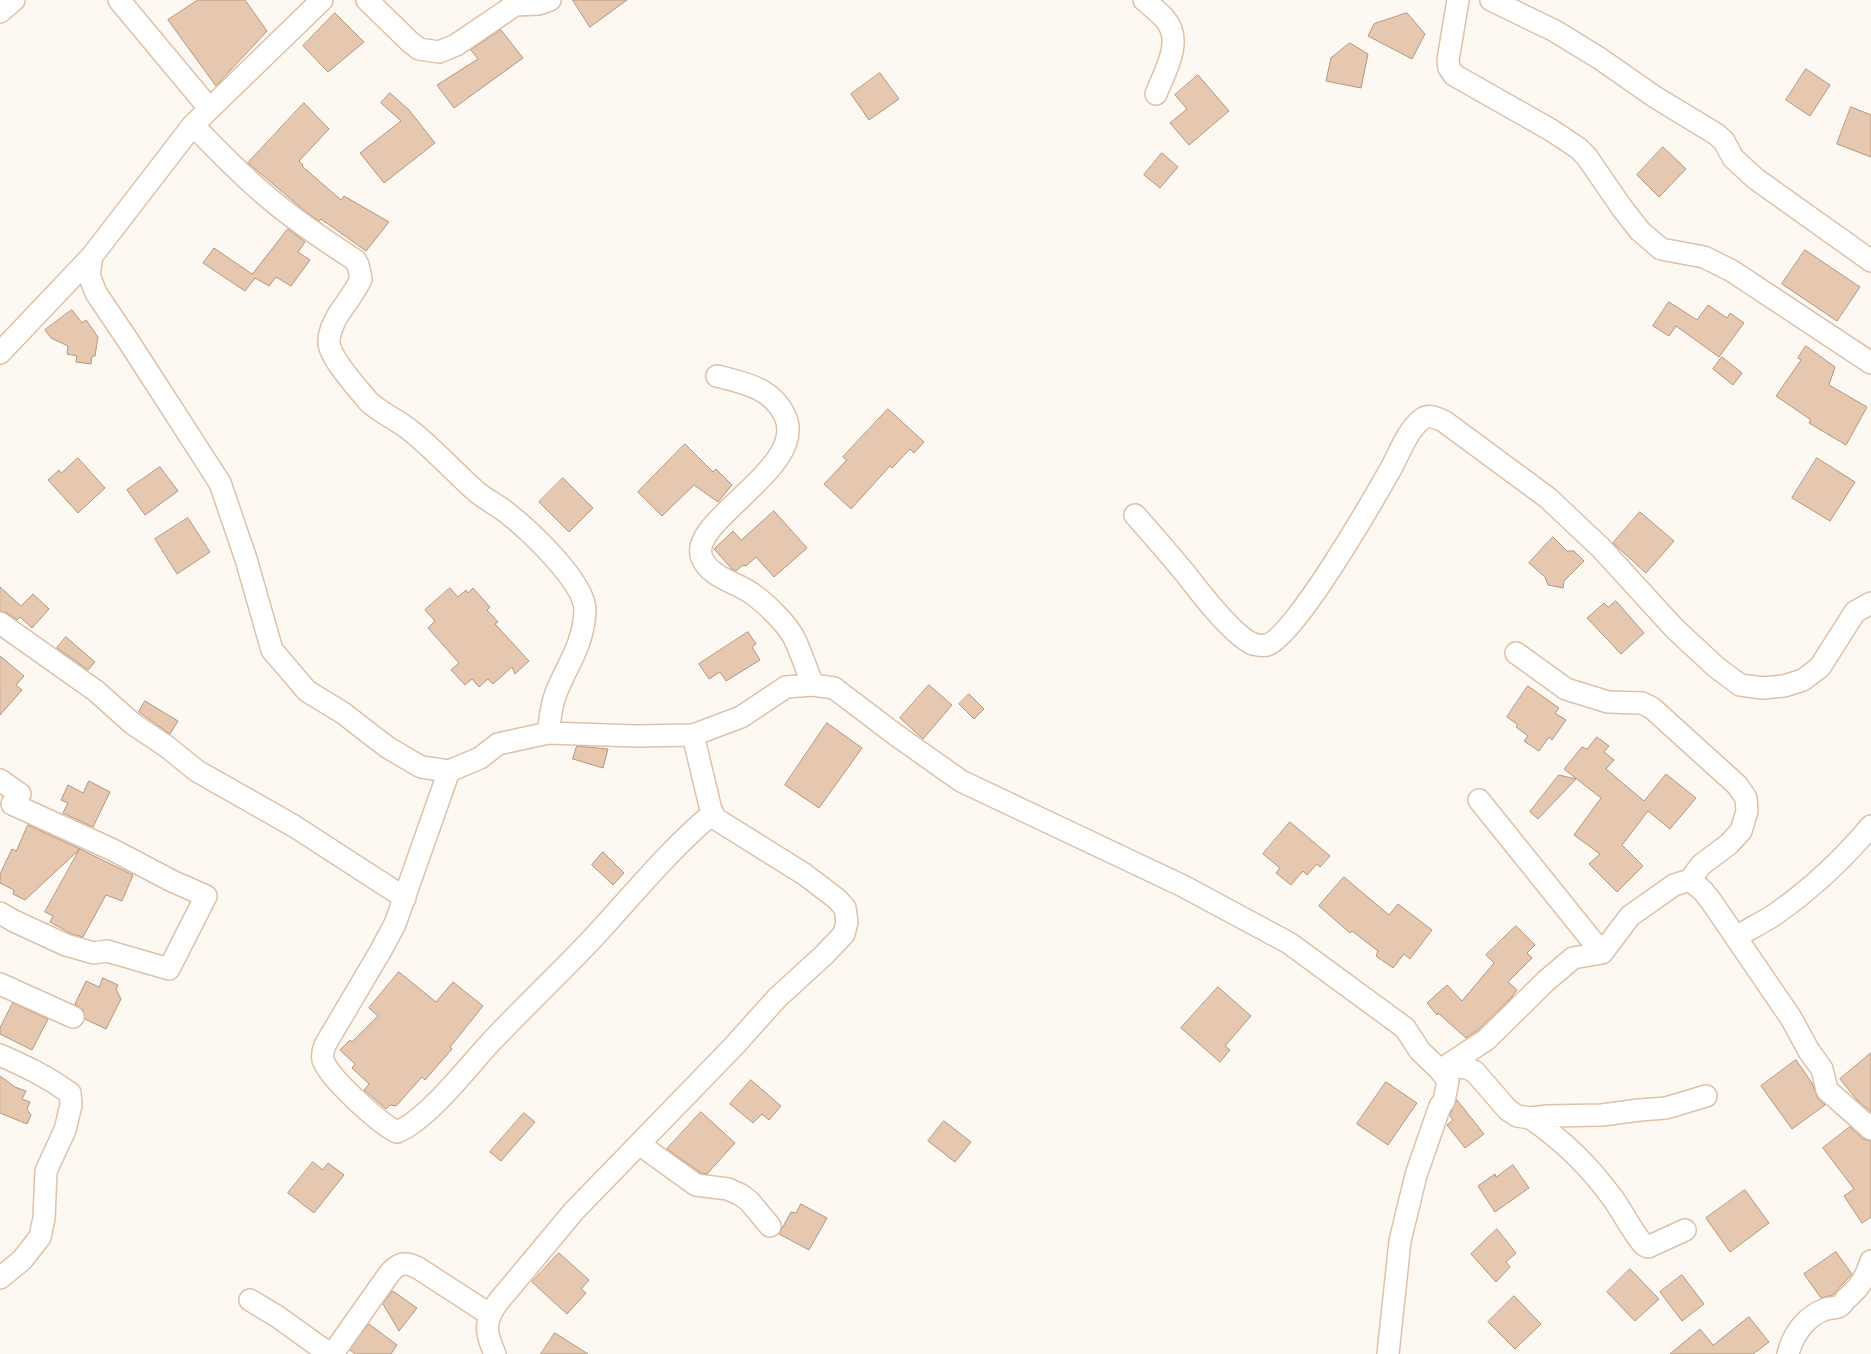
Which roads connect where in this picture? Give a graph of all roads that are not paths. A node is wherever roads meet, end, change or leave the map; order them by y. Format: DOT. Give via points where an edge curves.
graph roads {
  1 [pos="14,0"];
  2 [pos="119,0"];
  3 [pos="322,0"];
  4 [pos="368,0"];
  5 [pos="550,0"];
  6 [pos="1144,0"];
  7 [pos="1458,0"];
  8 [pos="1491,0"];
  9 [pos="0,12"];
  10 [pos="1156,94"];
  11 [pos="209,108"];
  12 [pos="193,124"];
  13 [pos="92,256"];
  14 [pos="1871,261"];
  15 [pos="0,353"];
  16 [pos="1871,363"];
  17 [pos="717,376"];
  18 [pos="1135,515"];
  19 [pos="1871,603"];
  20 [pos="0,623"];
  21 [pos="1516,653"];
  22 [pos="813,685"];
  23 [pos="548,733"];
  24 [pos="693,735"];
  25 [pos="449,772"];
  26 [pos="0,780"];
  27 [pos="1479,800"];
  28 [pos="712,814"];
  29 [pos="1871,826"];
  30 [pos="1690,880"];
  31 [pos="405,898"];
  32 [pos="0,913"];
  33 [pos="1736,937"];
  34 [pos="1602,954"];
  35 [pos="0,984"];
  36 [pos="73,1017"];
  37 [pos="0,1056"];
  38 [pos="1440,1070"];
  39 [pos="1706,1096"];
  40 [pos="1530,1118"];
  41 [pos="1871,1129"];
  42 [pos="640,1144"];
  43 [pos="770,1226"];
  44 [pos="1685,1230"];
  45 [pos="1871,1261"];
  46 [pos="0,1278"];
  47 [pos="250,1300"];
  48 [pos="489,1314"];
  49 [pos="495,1354"];
  50 [pos="1388,1354"];
  51 [pos="1788,1354"];
  1 -- 9 [label="street"];
  2 -- 11 [label="street"];
  3 -- 11 [label="street"];
  4 -- 5 [label="street" via="419,49 439,52 456,45 515,6"];
  6 -- 10 [label="street" via="1166,20 1174,46"];
  7 -- 16 [label="street" via="1448,60 1454,75 1578,148 1640,231 1661,249 1704,258 1732,272"];
  8 -- 14 [label="street" via="1555,31 1716,134 1756,179"];
  11 -- 12 [label="street"];
  12 -- 13 [label="street"];
  12 -- 23 [label="street" via="265,195 355,260 361,280 333,324 329,343 338,363 368,401 412,432 479,493 535,537 577,588 585,609 582,632 576,654 555,694"];
  13 -- 15 [label="street"];
  13 -- 25 [label="street" via="89,275 96,293 220,482 272,650 307,691 420,767"];
  17 -- 22 [label="street" via="749,384 767,394 780,406 788,423 787,436 783,451 774,464 713,526 703,542 701,557 709,569 753,594 792,634"];
  18 -- 19 [label="street" via="1229,626 1250,643 1268,645 1290,625 1324,579 1413,428 1422,418 1433,416 1548,498 1601,548 1675,629 1716,668 1740,685 1763,688 1803,680 1820,666 1855,612"];
  20 -- 31 [label="street" via="96,691 133,724 197,771 294,826"];
  21 -- 30 [label="street" via="1566,689 1608,702 1642,702 1737,785 1746,798 1747,811 1741,830 1729,844 1701,865"];
  22 -- 24 [label="street" via="786,687 741,717"];
  22 -- 38 [label="street" via="834,688 961,781 1183,886 1289,943 1405,1028 1420,1051"];
  23 -- 24 [label="street"];
  23 -- 25 [label="street" via="498,744 480,758"];
  24 -- 28 [label="street"];
  25 -- 31 [label="street"];
  26 -- 32 [label="street" via="20,794 12,804 111,848 206,896 169,969 107,951 94,953 66,945"];
  27 -- 34 [label="street"];
  28 -- 31 [label="street" via="664,859 430,1108 417,1121 397,1132 374,1117 341,1084 323,1060 323,1053 395,924"];
  28 -- 42 [label="street" via="725,826 804,874 837,899 845,908 847,922 844,934 835,944 777,998"];
  29 -- 33 [label="street" via="1817,881 1777,913"];
  30 -- 33 [label="street" via="1703,891"];
  30 -- 34 [label="street" via="1674,885 1630,916"];
  33 -- 41 [label="street" via="1822,1069 1827,1090"];
  34 -- 38 [label="street" via="1573,958 1486,1040"];
  35 -- 36 [label="street"];
  37 -- 46 [label="street" via="38,1071 55,1082 70,1093 71,1105 65,1130 46,1171 40,1237 22,1260"];
  38 -- 40 [label="street" via="1459,1067 1475,1072 1508,1110 1517,1116"];
  38 -- 50 [label="street" via="1448,1081 1444,1101 1416,1175 1400,1241"];
  39 -- 40 [label="street" via="1666,1108"];
  40 -- 44 [label="street" via="1558,1138 1595,1176 1644,1245 1648,1247"];
  42 -- 43 [label="street" via="696,1185 728,1189 741,1195"];
  42 -- 48 [label="street" via="574,1211"];
  45 -- 51 [label="street" via="1865,1279 1838,1307 1826,1309 1798,1330"];
  47 -- 48 [label="street" via="329,1352 336,1349 389,1274 401,1263 418,1268"];
  48 -- 49 [label="street" via="487,1328"];
}
